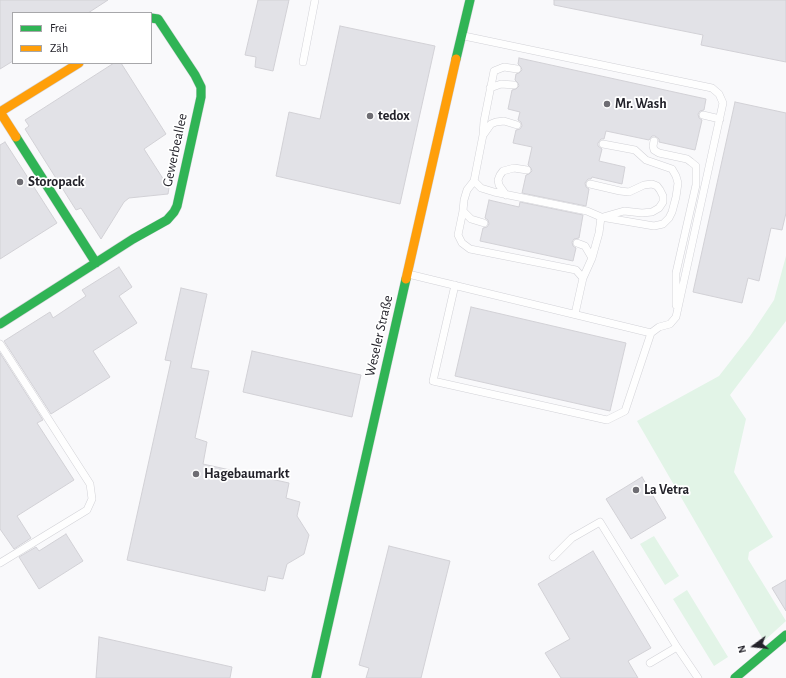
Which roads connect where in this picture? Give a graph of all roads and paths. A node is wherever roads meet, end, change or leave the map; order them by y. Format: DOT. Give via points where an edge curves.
graph roads {
  1 [pos="315,0"];
  2 [pos="470,0"];
  3 [pos="152,18"];
  4 [pos="462,35"];
  5 [pos="303,62"];
  6 [pos="77,64"];
  7 [pos="517,69"];
  8 [pos="514,85"];
  9 [pos="490,88"];
  10 [pos="0,112"];
  11 [pos="703,115"];
  12 [pos="720,119"];
  13 [pos="517,125"];
  14 [pos="483,135"];
  15 [pos="654,141"];
  16 [pos="603,144"];
  17 [pos="528,170"];
  18 [pos="474,181"];
  19 [pos="590,184"];
  20 [pos="506,195"];
  21 [pos="463,211"];
  22 [pos="601,217"];
  23 [pos="484,223"];
  24 [pos="578,243"];
  25 [pos="592,258"];
  26 [pos="96,263"];
  27 [pos="408,274"];
  28 [pos="583,278"];
  29 [pos="455,285"];
  30 [pos="575,314"];
  31 [pos="676,317"];
  32 [pos="0,324"];
  33 [pos="650,334"];
  34 [pos="0,344"];
  35 [pos="553,557"];
  36 [pos="0,562"];
  37 [pos="786,635"];
  38 [pos="677,647"];
  39 [pos="650,663"];
  40 [pos="316,678"];
  41 [pos="698,678"];
  42 [pos="735,678"];
  1 -- 5 [label="lane"];
  2 -- 4 [label="street, Weseler Straße"];
  3 -- 26 [label="street, Gewerbeallee" via="158,19 201,88 177,206 167,220"];
  4 -- 12 [label="lane" via="712,88 719,94 723,103"];
  4 -- 27 [label="street, Weseler Straße"];
  6 -- 10 [label="street"];
  7 -- 9 [label="lane" via="504,67 494,71"];
  8 -- 9 [label="lane" via="501,84"];
  9 -- 14 [label="lane"];
  10 -- 26 [label="street"];
  11 -- 12 [label="lane"];
  12 -- 31 [label="lane"];
  13 -- 14 [label="lane" via="504,121 496,122 491,124"];
  14 -- 18 [label="lane"];
  15 -- 31 [label="lane" via="654,150 659,153 687,159 696,166 696,185 676,274"];
  16 -- 22 [label="lane" via="635,150 646,160 672,169 678,183 672,212 663,224 654,226"];
  17 -- 20 [label="lane" via="514,168 500,175 498,180"];
  18 -- 20 [label="lane" via="482,188"];
  18 -- 21 [label="lane" via="467,190"];
  19 -- 22 [label="lane" via="629,192 652,184 657,186 663,196 659,208 652,212 624,211"];
  20 -- 22 [label="lane" via="587,211"];
  21 -- 23 [label="lane" via="471,218"];
  21 -- 28 [label="lane" via="458,235 462,243 470,249 576,270"];
  22 -- 25 [label="lane"];
  24 -- 25 [label="lane" via="585,246"];
  25 -- 28 [label="lane"];
  26 -- 32 [label="street, Gewerbeallee"];
  27 -- 29 [label="lane"];
  27 -- 40 [label="street, Weseler Straße"];
  28 -- 30 [label="lane"];
  29 -- 30 [label="lane"];
  29 -- 33 [label="lane" via="433,381 608,420 625,411"];
  30 -- 33 [label="lane"];
  31 -- 33 [label="lane" via="670,324 659,327"];
  34 -- 36 [label="lane" via="90,484 92,499 87,510"];
  35 -- 38 [label="lane" via="572,538 600,522"];
  37 -- 42 [label="street"];
  38 -- 39 [label="lane"];
  38 -- 41 [label="lane"];
}
